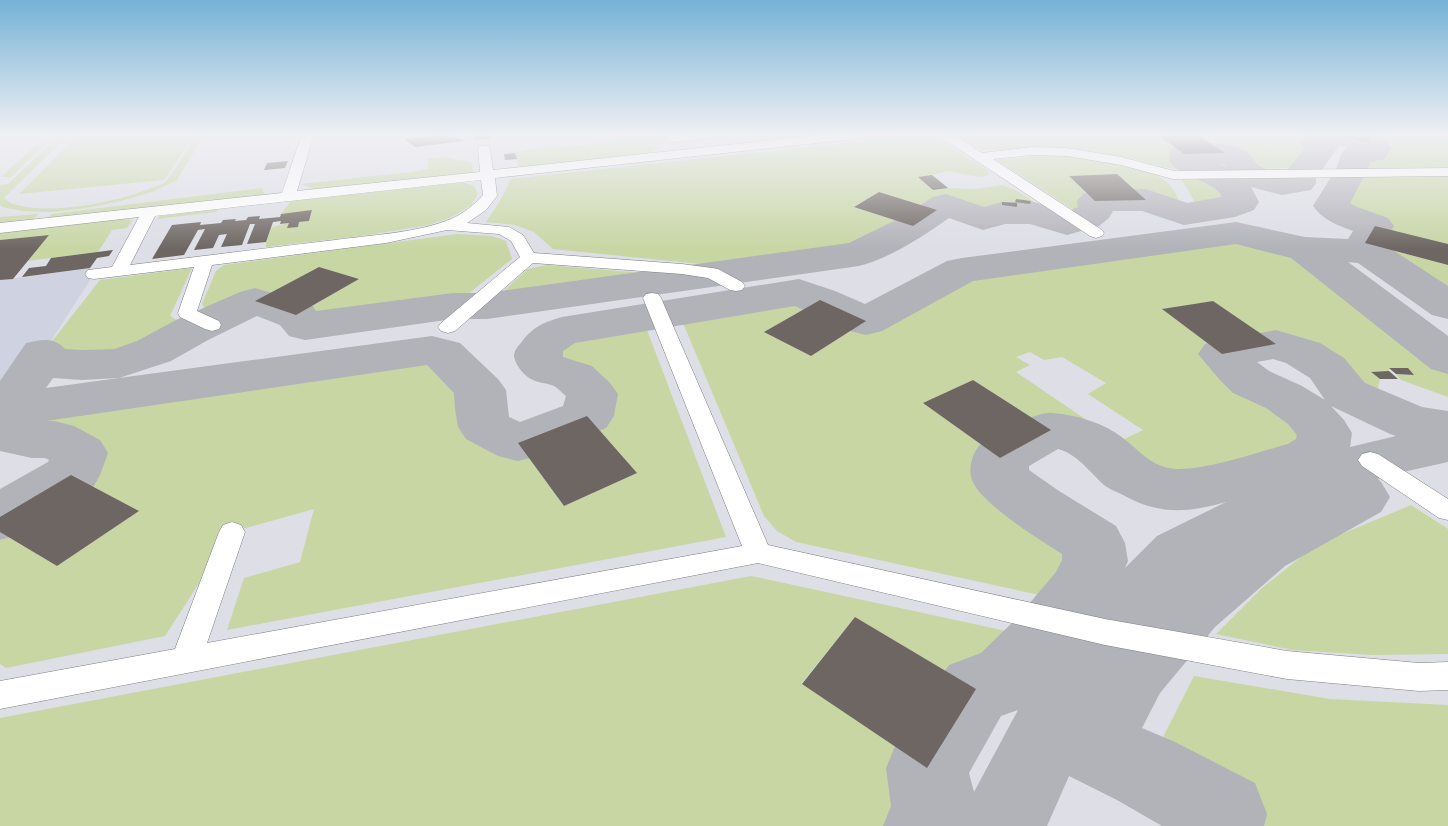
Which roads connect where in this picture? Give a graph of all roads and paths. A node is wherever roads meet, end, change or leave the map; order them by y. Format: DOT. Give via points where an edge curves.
graph roads {
  1 [pos="296,173"];
  2 [pos="502,173"];
  3 [pos="1004,173"];
  4 [pos="1165,173"];
  5 [pos="1398,173"];
  6 [pos="488,174"];
  7 [pos="288,196"];
  8 [pos="273,197"];
  9 [pos="267,216"];
  10 [pos="146,218"];
  11 [pos="445,226"];
  12 [pos="0,228"];
  13 [pos="1096,233"];
  14 [pos="529,258"];
  15 [pos="205,260"];
  16 [pos="118,272"];
  17 [pos="94,274"];
  18 [pos="736,286"];
  19 [pos="652,298"];
  20 [pos="212,325"];
  21 [pos="448,327"];
  22 [pos="1370,460"];
  23 [pos="1448,511"];
  24 [pos="232,532"];
  25 [pos="758,553"];
  26 [pos="186,660"];
  27 [pos="1448,676"];
  28 [pos="0,695"];
  1 -- 7 [label="lane"];
  2 -- 6 [label="lane"];
  3 -- 13 [label="lane"];
  4 -- 5 [label="lane" via="1173,175"];
  6 -- 7 [label="lane"];
  6 -- 11 [label="lane" via="490,196 482,207 459,222"];
  7 -- 8 [label="lane"];
  8 -- 9 [label="lane"];
  8 -- 10 [label="lane" via="232,202 228,214"];
  10 -- 12 [label="lane"];
  10 -- 16 [label="lane"];
  11 -- 14 [label="lane" via="503,230 517,238"];
  11 -- 15 [label="lane" via="386,238"];
  14 -- 18 [label="lane" via="712,273"];
  14 -- 21 [label="lane"];
  15 -- 16 [label="lane"];
  15 -- 20 [label="lane" via="187,313"];
  16 -- 17 [label="lane"];
  19 -- 25 [label="lane"];
  22 -- 23 [label="lane"];
  24 -- 26 [label="lane"];
  25 -- 26 [label="lane"];
  25 -- 27 [label="lane" via="1105,632 1287,665 1419,677"];
  26 -- 28 [label="lane"];
}
